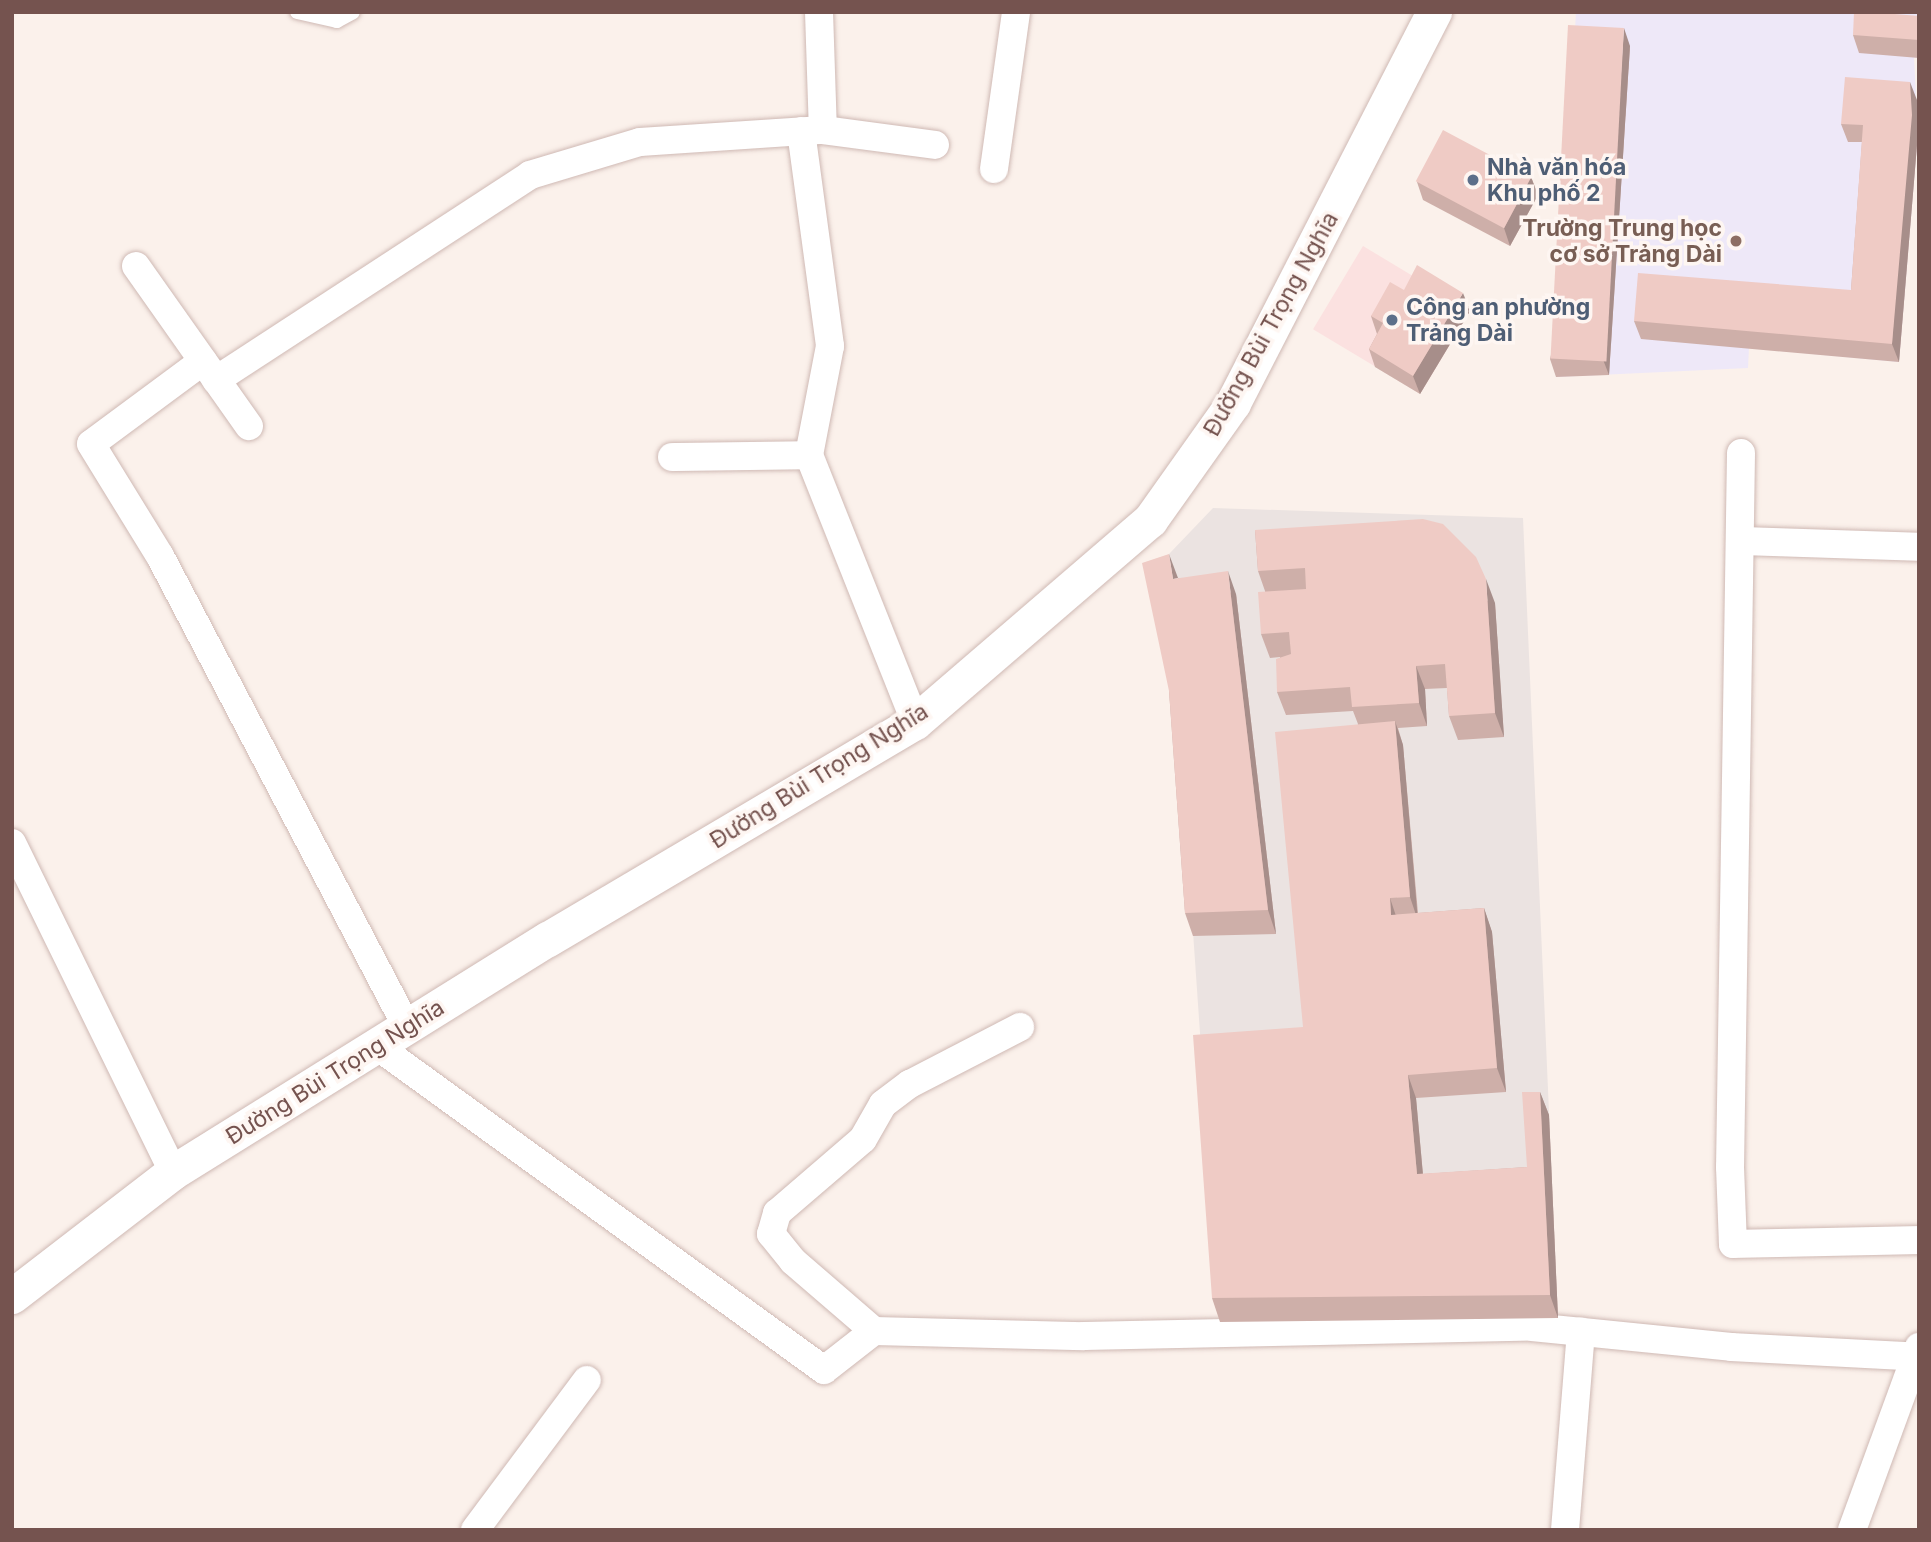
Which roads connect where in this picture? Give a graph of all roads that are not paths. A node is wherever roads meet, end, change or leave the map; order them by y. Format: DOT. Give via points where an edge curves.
graph roads {
  1 [pos="297,12"];
  2 [pos="353,12"];
  3 [pos="818,12"];
  4 [pos="1016,12"];
  5 [pos="1434,12"];
  6 [pos="812,130"];
  7 [pos="935,145"];
  8 [pos="994,169"];
  9 [pos="136,266"];
  10 [pos="210,371"];
  11 [pos="248,426"];
  12 [pos="1741,453"];
  13 [pos="809,455"];
  14 [pos="672,457"];
  15 [pos="1741,541"];
  16 [pos="1919,547"];
  17 [pos="915,722"];
  18 [pos="12,843"];
  19 [pos="407,1027"];
  20 [pos="1020,1027"];
  21 [pos="377,1046"];
  22 [pos="173,1172"];
  23 [pos="1919,1240"];
  24 [pos="12,1296"];
  25 [pos="874,1331"];
  26 [pos="1581,1332"];
  27 [pos="1918,1353"];
  28 [pos="587,1380"];
  29 [pos="475,1530"];
  30 [pos="1565,1530"];
  31 [pos="1852,1530"];
  1 -- 2 [label="lane" via="337,21"];
  3 -- 6 [label="street"];
  4 -- 8 [label="street"];
  5 -- 17 [label="street, Đường Bùi Trọng Nghĩa" via="1233,403 1184,476 1150,520"];
  6 -- 7 [label="street"];
  6 -- 10 [label="street" via="640,142 530,175"];
  6 -- 13 [label="street" via="830,346"];
  9 -- 10 [label="street"];
  10 -- 11 [label="street"];
  10 -- 19 [label="street" via="90,444 160,555"];
  12 -- 15 [label="street"];
  13 -- 14 [label="street"];
  13 -- 17 [label="street"];
  15 -- 16 [label="street"];
  15 -- 23 [label="street" via="1730,1167 1733,1244"];
  17 -- 19 [label="street, Đường Bùi Trọng Nghĩa"];
  18 -- 22 [label="street"];
  19 -- 21 [label="street, Đường Bùi Trọng Nghĩa"];
  20 -- 25 [label="street" via="909,1084 883,1104 863,1139 777,1213 771,1234 793,1261"];
  21 -- 22 [label="street, Đường Bùi Trọng Nghĩa"];
  21 -- 25 [label="street" via="815,1367 834,1366 862,1336"];
  22 -- 24 [label="street, Đường Bùi Trọng Nghĩa"];
  25 -- 26 [label="street" via="1084,1336 1532,1327"];
  26 -- 27 [label="street" via="1731,1347"];
  26 -- 30 [label="street"];
  27 -- 31 [label="street"];
  28 -- 29 [label="street"];
}
